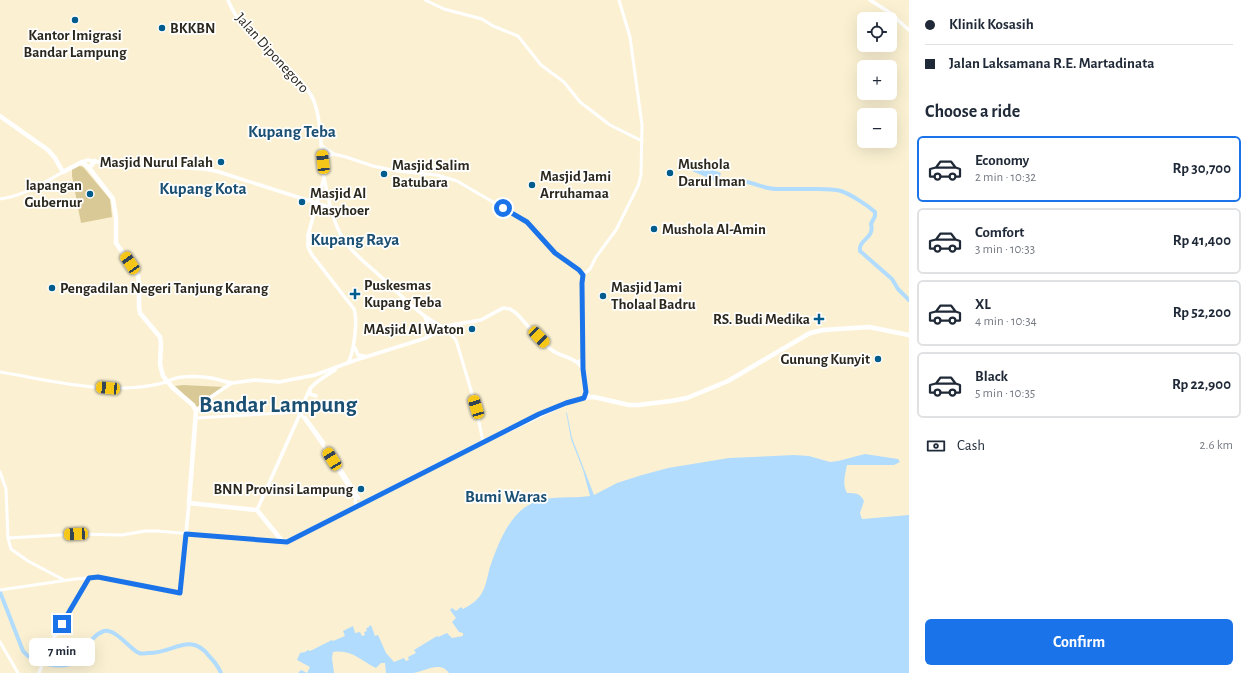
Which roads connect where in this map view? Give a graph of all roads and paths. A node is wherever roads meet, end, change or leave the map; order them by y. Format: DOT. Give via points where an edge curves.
graph roads {
  1 [pos="228,0"];
  2 [pos="425,0"];
  3 [pos="619,0"];
  4 [pos="870,0"];
  5 [pos="909,30"];
  6 [pos="0,116"];
  7 [pos="642,141"];
  8 [pos="321,145"];
  9 [pos="334,154"];
  10 [pos="95,161"];
  11 [pos="82,162"];
  12 [pos="323,162"];
  13 [pos="89,168"];
  14 [pos="63,172"];
  15 [pos="324,177"];
  16 [pos="327,190"];
  17 [pos="321,193"];
  18 [pos="0,199"];
  19 [pos="318,204"];
  20 [pos="332,208"];
  21 [pos="583,275"];
  22 [pos="425,316"];
  23 [pos="445,328"];
  24 [pos="909,336"];
  25 [pos="426,338"];
  26 [pos="354,346"];
  27 [pos="352,355"];
  28 [pos="367,356"];
  29 [pos="356,360"];
  30 [pos="583,360"];
  31 [pos="577,362"];
  32 [pos="348,363"];
  33 [pos="341,366"];
  34 [pos="583,369"];
  35 [pos="0,372"];
  36 [pos="167,382"];
  37 [pos="232,383"];
  38 [pos="310,387"];
  39 [pos="586,392"];
  40 [pos="316,396"];
  41 [pos="590,397"];
  42 [pos="584,398"];
  43 [pos="196,411"];
  44 [pos="300,413"];
  45 [pos="196,418"];
  46 [pos="484,442"];
  47 [pos="0,472"];
  48 [pos="358,498"];
  49 [pos="189,503"];
  50 [pos="363,504"];
  51 [pos="357,507"];
  52 [pos="257,510"];
  53 [pos="186,534"];
  54 [pos="8,538"];
  55 [pos="283,542"];
  56 [pos="89,578"];
  57 [pos="64,580"];
  58 [pos="2,590"];
  59 [pos="0,642"];
  60 [pos="40,671"];
  61 [pos="18,673"];
  1 -- 8 [label="main road, Jalan Diponegoro" via="247,30 295,74 310,94 315,104"];
  2 -- 7 [label="street" via="444,9 482,18 493,26 518,36 541,65 564,82 580,102 610,125"];
  3 -- 7 [label="street" via="631,42"];
  4 -- 5 [label="main road" via="889,12"];
  6 -- 14 [label="highway" via="48,150"];
  7 -- 21 [label="street" via="642,166 638,186 616,230 590,269"];
  8 -- 9 [label="street"];
  8 -- 12 [label="main road, Jalan Diponegoro"];
  9 -- 12 [label="street" via="326,157"];
  9 -- 21 [label="street" via="381,168 437,175 457,181 527,222 555,253"];
  10 -- 11 [label="main road"];
  10 -- 13 [label="highway"];
  10 -- 19 [label="main road" via="204,169"];
  11 -- 13 [label="highway"];
  11 -- 14 [label="highway"];
  12 -- 15 [label="main road, Jalan Diponegoro"];
  13 -- 36 [label="highway" via="113,199 116,243 138,275 138,307 160,337 160,368"];
  14 -- 18 [label="street" via="30,189"];
  15 -- 16 [label="main road"];
  15 -- 17 [label="main road"];
  16 -- 17 [label="main road"];
  16 -- 20 [label="main road"];
  17 -- 19 [label="main road"];
  19 -- 20 [label="main road"];
  19 -- 26 [label="main road" via="308,235 308,247 354,309"];
  20 -- 22 [label="main road" via="339,232 347,244"];
  21 -- 30 [label="street"];
  22 -- 23 [label="main road"];
  22 -- 25 [label="main road" via="429,327"];
  23 -- 25 [label="main road"];
  23 -- 31 [label="main road" via="481,320 500,308 510,309 555,352"];
  23 -- 46 [label="street" via="456,340"];
  24 -- 41 [label="highway" via="858,327 823,330 810,333 741,374 687,398 629,405"];
  25 -- 28 [label="main road"];
  26 -- 27 [label="main road"];
  26 -- 28 [label="main road" via="358,355"];
  27 -- 29 [label="main road" via="356,356"];
  27 -- 32 [label="main road"];
  28 -- 29 [label="main road"];
  29 -- 32 [label="main road"];
  30 -- 31 [label="main road"];
  30 -- 34 [label="street"];
  31 -- 34 [label="main road"];
  32 -- 33 [label="main road"];
  33 -- 37 [label="main road" via="292,380"];
  33 -- 38 [label="main road"];
  34 -- 39 [label="main road"];
  35 -- 36 [label="street" via="114,388 151,386"];
  36 -- 37 [label="main road" via="173,378 189,376"];
  36 -- 43 [label="highway" via="193,405"];
  37 -- 43 [label="main road"];
  38 -- 40 [label="main road" via="310,393"];
  38 -- 44 [label="main road"];
  39 -- 41 [label="main road"];
  39 -- 42 [label="main road"];
  41 -- 42 [label="highway"];
  42 -- 46 [label="highway" via="560,405"];
  43 -- 45 [label="highway"];
  44 -- 45 [label="street"];
  44 -- 48 [label="street" via="322,441"];
  44 -- 52 [label="main road"];
  45 -- 49 [label="highway"];
  46 -- 50 [label="highway"];
  47 -- 54 [label="street" via="6,489"];
  48 -- 50 [label="street"];
  48 -- 51 [label="street" via="355,502"];
  49 -- 52 [label="highway"];
  49 -- 53 [label="main road"];
  50 -- 51 [label="highway"];
  51 -- 55 [label="highway"];
  52 -- 55 [label="highway"];
  53 -- 54 [label="street" via="150,531 122,535 76,534"];
  53 -- 55 [label="street"];
  53 -- 56 [label="main road" via="180,593 98,577"];
  54 -- 57 [label="street" via="13,552"];
  56 -- 57 [label="street"];
  56 -- 60 [label="main road" via="49,646"];
  57 -- 58 [label="street"];
  59 -- 61 [label="street"];
}
